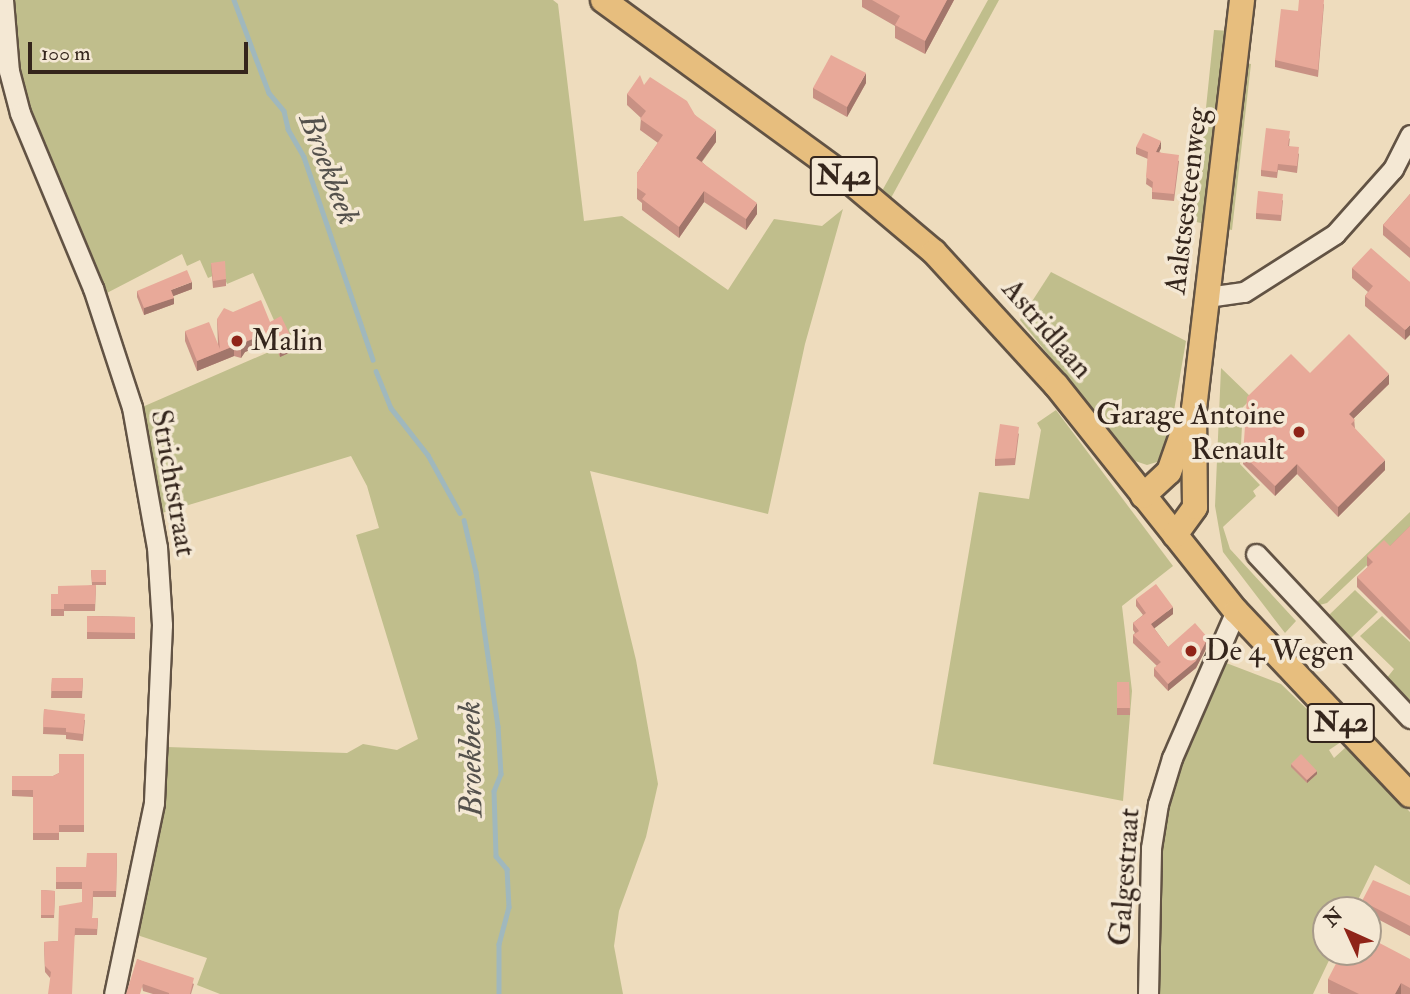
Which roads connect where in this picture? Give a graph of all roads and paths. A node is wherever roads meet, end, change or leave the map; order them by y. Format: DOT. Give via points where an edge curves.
graph roads {
  1 [pos="3,0"];
  2 [pos="603,0"];
  3 [pos="1242,0"];
  4 [pos="1410,135"];
  5 [pos="1207,297"];
  6 [pos="1194,409"];
  7 [pos="1143,496"];
  8 [pos="1175,535"];
  9 [pos="1256,554"];
  10 [pos="1236,611"];
  11 [pos="1410,718"];
  12 [pos="1410,795"];
  13 [pos="114,994"];
  14 [pos="1148,994"];
  1 -- 13 [label="street, Strichtstraat" via="9,71 20,113 93,288 127,394 157,547 162,625 154,803"];
  2 -- 7 [label="main road, Astridlaan / N42" via="839,172 934,252 1056,385"];
  3 -- 5 [label="main road, Aalstsesteenweg"];
  4 -- 5 [label="street" via="1393,169 1335,234 1244,292"];
  5 -- 6 [label="main road, Aalstsesteenweg"];
  6 -- 7 [label="main road, Aalstsesteenweg" via="1169,472"];
  6 -- 8 [label="main road, Aalstsesteenweg" via="1195,507"];
  7 -- 8 [label="main road, Astridlaan / N42"];
  8 -- 10 [label="main road, Astridlaan / N42"];
  9 -- 11 [label="street"];
  10 -- 12 [label="main road, Astridlaan / N42"];
  10 -- 14 [label="street, Galgestraat" via="1172,758 1158,804 1151,848"];
}
